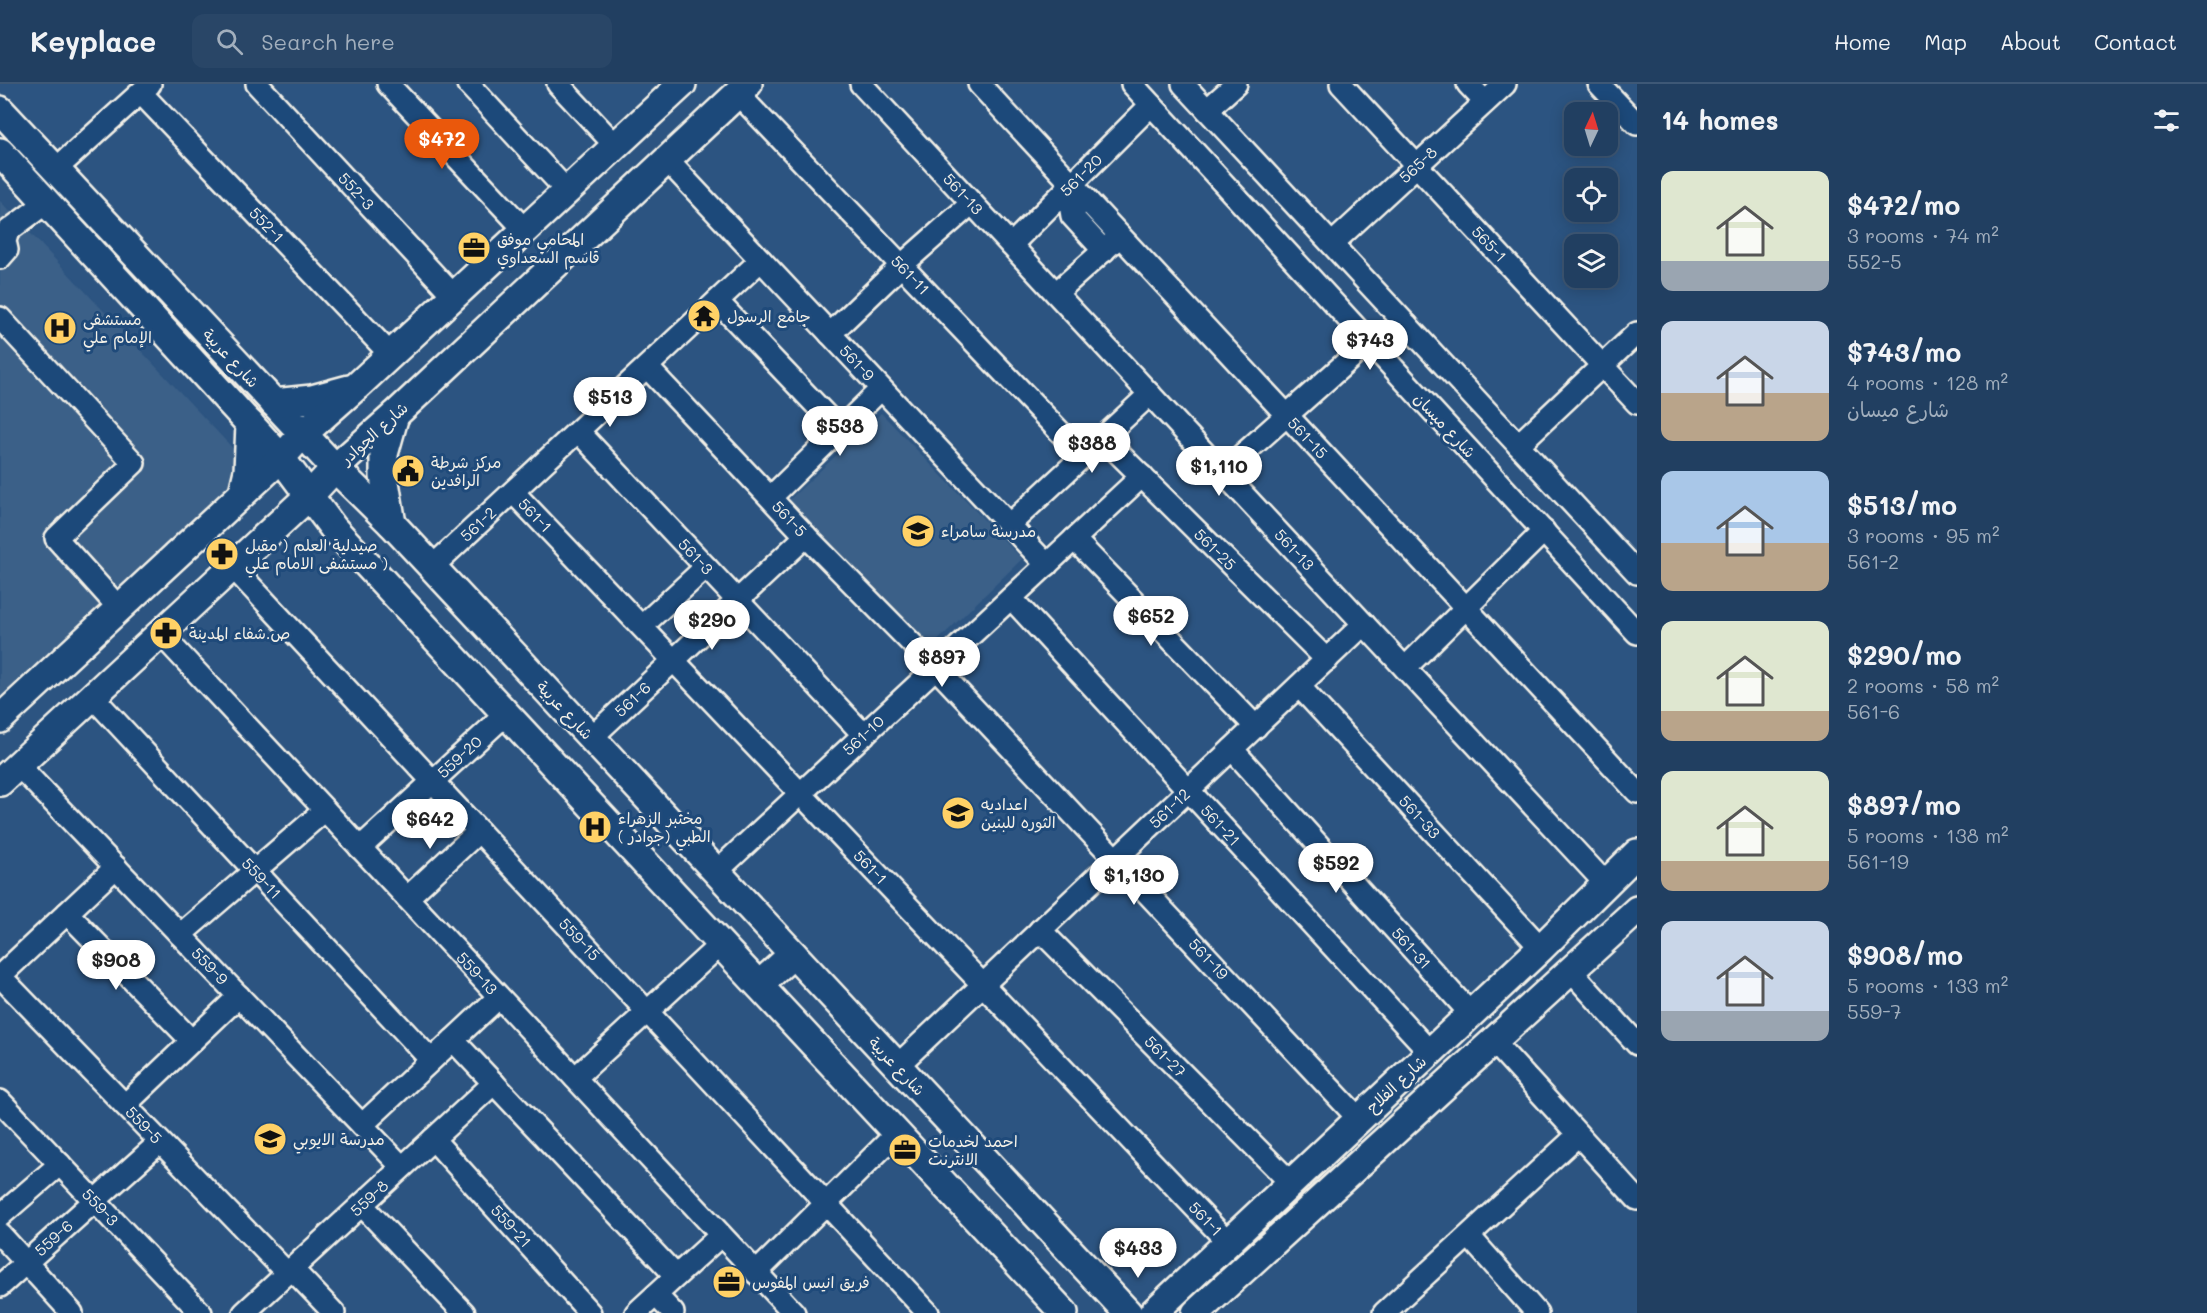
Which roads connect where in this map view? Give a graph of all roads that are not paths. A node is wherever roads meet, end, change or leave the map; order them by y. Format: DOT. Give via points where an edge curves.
graph roads {
  1 [pos="257,84"];
  2 [pos="388,84"];
  3 [pos="468,84"];
  4 [pos="558,84"];
  5 [pos="682,84"];
  6 [pos="861,84"];
  7 [pos="979,84"];
  8 [pos="1132,84"];
  9 [pos="1183,84"];
  10 [pos="1236,84"];
  11 [pos="1341,84"];
  12 [pos="1468,84"];
  13 [pos="1504,84"];
  14 [pos="1599,84"];
  15 [pos="146,88"];
  16 [pos="743,89"];
  17 [pos="1485,102"];
  18 [pos="1151,105"];
  19 [pos="0,110"];
  20 [pos="1207,110"];
  21 [pos="647,117"];
  22 [pos="1637,124"];
  23 [pos="616,146"];
  24 [pos="0,152"];
  25 [pos="672,156"];
  26 [pos="1416,165"];
  27 [pos="56,170"];
  28 [pos="567,191"];
  29 [pos="1080,192"];
  30 [pos="47,202"];
  31 [pos="972,203"];
  32 [pos="525,230"];
  33 [pos="1120,236"];
  34 [pos="1332,244"];
  35 [pos="2,245"];
  36 [pos="1011,245"];
  37 [pos="1104,251"];
  38 [pos="761,260"];
  39 [pos="902,265"];
  40 [pos="1056,293"];
  41 [pos="454,296"];
  42 [pos="717,301"];
  43 [pos="0,318"];
  44 [pos="1407,324"];
  45 [pos="1637,333"];
  46 [pos="830,334"];
  47 [pos="1374,347"];
  48 [pos="391,355"];
  49 [pos="1602,366"];
  50 [pos="647,367"];
  51 [pos="356,387"];
  52 [pos="881,389"];
  53 [pos="1150,394"];
  54 [pos="274,403"];
  55 [pos="1637,403"];
  56 [pos="394,415"];
  57 [pos="1287,415"];
  58 [pos="250,424"];
  59 [pos="840,430"];
  60 [pos="578,431"];
  61 [pos="303,434"];
  62 [pos="1103,438"];
  63 [pos="1518,445"];
  64 [pos="1083,456"];
  65 [pos="282,458"];
  66 [pos="335,468"];
  67 [pos="1223,472"];
  68 [pos="1142,476"];
  69 [pos="243,492"];
  70 [pos="513,492"];
  71 [pos="310,495"];
  72 [pos="771,497"];
  73 [pos="392,524"];
  74 [pos="1009,525"];
  75 [pos="334,529"];
  76 [pos="1544,531"];
  77 [pos="266,534"];
  78 [pos="806,536"];
  79 [pos="1074,539"];
  80 [pos="1047,565"];
  81 [pos="232,566"];
  82 [pos="432,567"];
  83 [pos="706,567"];
  84 [pos="1637,573"];
  85 [pos="1011,598"];
  86 [pos="738,600"];
  87 [pos="119,608"];
  88 [pos="1466,608"];
  89 [pos="1364,624"];
  90 [pos="642,626"];
  91 [pos="160,633"];
  92 [pos="1637,633"];
  93 [pos="674,660"];
  94 [pos="1327,660"];
  95 [pos="936,668"];
  96 [pos="1405,668"];
  97 [pos="1299,686"];
  98 [pos="92,696"];
  99 [pos="506,714"];
  100 [pos="0,719"];
  101 [pos="1256,727"];
  102 [pos="864,735"];
  103 [pos="591,738"];
  104 [pos="1232,749"];
  105 [pos="9,773"];
  106 [pos="432,781"];
  107 [pos="1188,790"];
  108 [pos="1637,792"];
  109 [pos="801,794"];
  110 [pos="325,810"];
  111 [pos="479,831"];
  112 [pos="360,848"];
  113 [pos="1637,853"];
  114 [pos="1116,858"];
  115 [pos="116,867"];
  116 [pos="256,870"];
  117 [pos="716,872"];
  118 [pos="1605,883"];
  119 [pos="407,898"];
  120 [pos="67,913"];
  121 [pos="1635,917"];
  122 [pos="1040,930"];
  123 [pos="180,935"];
  124 [pos="721,944"];
  125 [pos="1541,948"];
  126 [pos="793,954"];
  127 [pos="1571,971"];
  128 [pos="0,976"];
  129 [pos="983,984"];
  130 [pos="759,985"];
  131 [pos="239,996"];
  132 [pos="500,997"];
  133 [pos="648,1012"];
  134 [pos="1470,1013"];
  135 [pos="453,1040"];
  136 [pos="192,1041"];
  137 [pos="1493,1041"];
  138 [pos="1637,1044"];
  139 [pos="1430,1052"];
  140 [pos="431,1060"];
  141 [pos="897,1066"];
  142 [pos="574,1078"];
  143 [pos="494,1083"];
  144 [pos="0,1101"];
  145 [pos="125,1105"];
  146 [pos="1359,1119"];
  147 [pos="362,1125"];
  148 [pos="897,1133"];
  149 [pos="1578,1135"];
  150 [pos="433,1139"];
  151 [pos="160,1142"];
  152 [pos="60,1164"];
  153 [pos="402,1167"];
  154 [pos="1292,1184"];
  155 [pos="1637,1199"];
  156 [pos="96,1202"];
  157 [pos="826,1204"];
  158 [pos="362,1205"];
  159 [pos="0,1216"];
  160 [pos="0,1234"];
  161 [pos="721,1235"];
  162 [pos="1469,1236"];
  163 [pos="1228,1242"];
  164 [pos="26,1263"];
  165 [pos="290,1271"];
  166 [pos="756,1273"];
  167 [pos="676,1276"];
  168 [pos="0,1286"];
  169 [pos="1106,1289"];
  170 [pos="656,1295"];
  171 [pos="1161,1305"];
  172 [pos="1394,1310"];
  173 [pos="72,1313"];
  174 [pos="201,1313"];
  175 [pos="244,1313"];
  176 [pos="334,1313"];
  177 [pos="464,1313"];
  178 [pos="590,1313"];
  179 [pos="636,1313"];
  180 [pos="673,1313"];
  181 [pos="794,1313"];
  182 [pos="928,1313"];
  183 [pos="1064,1313"];
  184 [pos="1128,1313"];
  185 [pos="1196,1313"];
  186 [pos="1537,1313"];
  1 -- 41 [label="street, 552-3"];
  2 -- 32 [label="street"];
  3 -- 28 [label="street"];
  4 -- 23 [label="street"];
  5 -- 21 [label="main road"];
  6 -- 31 [label="street, 561-13"];
  7 -- 29 [label="street, 561-15"];
  8 -- 18 [label="street, شارع ميسان"];
  9 -- 20 [label="street"];
  10 -- 20 [label="street"];
  11 -- 26 [label="street, 565-1"];
  12 -- 17 [label="street"];
  13 -- 17 [label="street, 565-8"];
  14 -- 22 [label="street"];
  15 -- 27 [label="street"];
  15 -- 48 [label="street, 552-1"];
  16 -- 25 [label="main road, شارع الچوادر"];
  16 -- 39 [label="street, 561-11"];
  17 -- 26 [label="street, 565-8"];
  18 -- 29 [label="street, 561-20"];
  18 -- 47 [label="street, شارع ميسان"];
  19 -- 27 [label="main road, شارع عربية"];
  20 -- 34 [label="street"];
  21 -- 23 [label="main road"];
  21 -- 25 [label="main road"];
  23 -- 28 [label="main road"];
  24 -- 30 [label="main road, شارع عربية"];
  25 -- 38 [label="street, 561-9"];
  25 -- 56 [label="main road, شارع الچوادر"];
  26 -- 34 [label="street, 565-8"];
  26 -- 49 [label="street, 565-1"];
  27 -- 54 [label="main road, شارع عربية"];
  28 -- 32 [label="main road"];
  29 -- 33 [label="street, 561-15"];
  29 -- 36 [label="street, 561-20"];
  29 -- 37 [label="street" via="1072,216"];
  30 -- 35 [label="street" via="8,231"];
  30 -- 58 [label="main road, شارع عربية"];
  31 -- 36 [label="street, 561-13"];
  31 -- 39 [label="street"];
  32 -- 41 [label="main road"];
  33 -- 37 [label="street"];
  33 -- 57 [label="street, 561-15"];
  34 -- 44 [label="street"];
  36 -- 40 [label="street, 561-13"];
  37 -- 40 [label="street"];
  38 -- 42 [label="street, 561-2"];
  38 -- 46 [label="street, 561-9"];
  39 -- 46 [label="street"];
  39 -- 64 [label="street, 561-11"];
  40 -- 53 [label="street, 561-13"];
  41 -- 48 [label="main road"];
  42 -- 50 [label="street, 561-2"];
  42 -- 59 [label="street"];
  43 -- 87 [label="street" via="134,463 56,538"];
  44 -- 47 [label="street"];
  44 -- 63 [label="street"];
  45 -- 49 [label="street"];
  46 -- 52 [label="street, 561-9"];
  47 -- 57 [label="street"];
  47 -- 76 [label="street, شارع ميسان"];
  48 -- 51 [label="main road"];
  49 -- 55 [label="street, 565-1"];
  49 -- 63 [label="street"];
  50 -- 60 [label="street, 561-2"];
  50 -- 72 [label="street, 561-5"];
  51 -- 54 [label="main road" via="312,399"];
  51 -- 61 [label="main road"];
  52 -- 59 [label="street"];
  52 -- 74 [label="street, 561-9"];
  53 -- 62 [label="street"];
  53 -- 67 [label="street, 561-13"];
  54 -- 61 [label="main road, شارع عربية"];
  56 -- 66 [label="main road, شارع الچوادر"];
  56 -- 73 [label="main road" via="384,454"];
  57 -- 67 [label="street"];
  57 -- 88 [label="street, 561-15"];
  58 -- 65 [label="main road, شارع عربية"];
  58 -- 69 [label="main road"];
  59 -- 72 [label="street"];
  60 -- 70 [label="street, 561-2"];
  60 -- 83 [label="street, 561-3"];
  61 -- 65 [label="main road"];
  61 -- 66 [label="main road, شارع عربية"];
  62 -- 64 [label="street"];
  62 -- 68 [label="street, 561-25"];
  63 -- 84 [label="street"];
  64 -- 74 [label="street"];
  65 -- 69 [label="main road"];
  65 -- 71 [label="main road, شارع عربية"];
  66 -- 71 [label="main road, شارع الچوادر"];
  66 -- 73 [label="main road, شارع عربية"];
  67 -- 89 [label="street, 561-13"];
  68 -- 79 [label="street, 561-10"];
  68 -- 94 [label="street, 561-25"];
  69 -- 87 [label="main road"];
  70 -- 82 [label="street, 561-2"];
  70 -- 90 [label="street, 561-1"];
  71 -- 75 [label="main road, شارع عربية"];
  71 -- 77 [label="main road, شارع الچوادر"];
  72 -- 78 [label="street, 561-5"];
  73 -- 82 [label="main road, شارع عربية"];
  74 -- 80 [label="street, 561-9"];
  75 -- 77 [label="main road" via="314,526"];
  75 -- 99 [label="main road, شارع عربية"];
  76 -- 88 [label="street"];
  76 -- 92 [label="street, شارع ميسان"];
  77 -- 81 [label="main road, شارع الچوادر"];
  78 -- 86 [label="street, 561-6"];
  78 -- 95 [label="street, 561-5"];
  79 -- 80 [label="street, 561-10"];
  79 -- 101 [label="street"];
  80 -- 85 [label="street, 561-10"];
  81 -- 91 [label="main road, شارع الچوادر"];
  81 -- 106 [label="street, 559-15"];
  82 -- 103 [label="main road, شارع عربية"];
  83 -- 86 [label="street, 561-3"];
  83 -- 90 [label="street"];
  85 -- 95 [label="street, 561-10"];
  85 -- 107 [label="street, 561-21"];
  86 -- 93 [label="street, 561-6"];
  86 -- 102 [label="street, 561-3"];
  87 -- 100 [label="main road"];
  88 -- 96 [label="street"];
  88 -- 108 [label="street, 561-15"];
  89 -- 94 [label="street, 561-12"];
  89 -- 96 [label="street, 561-13"];
  90 -- 93 [label="street, 561-1"];
  91 -- 98 [label="main road, شارع الچوادر"];
  91 -- 110 [label="street, 559-13"];
  93 -- 103 [label="street, 561-6"];
  93 -- 109 [label="street, 561-1"];
  94 -- 97 [label="street, 561-12"];
  95 -- 102 [label="street, 561-10"];
  95 -- 114 [label="street, 561-19"];
  96 -- 118 [label="street, 561-13"];
  97 -- 101 [label="street, 561-12"];
  97 -- 125 [label="street, 561-33"];
  98 -- 105 [label="main road, شارع الچوادر"];
  98 -- 116 [label="street, 559-11"];
  99 -- 106 [label="street, 559-20"];
  99 -- 124 [label="main road, شارع عربية"];
  101 -- 104 [label="street, 561-12"];
  102 -- 109 [label="street, 561-10"];
  103 -- 117 [label="main road, شارع عربية"];
  104 -- 107 [label="street, 561-12"];
  104 -- 134 [label="street, 561-31"];
  105 -- 115 [label="street, 559-9"];
  106 -- 111 [label="street, 559-15"];
  106 -- 112 [label="street, 559-20"];
  107 -- 114 [label="street, 561-12"];
  107 -- 139 [label="street, 561-21"];
  109 -- 117 [label="street, 561-10"];
  109 -- 129 [label="street, 561-1"];
  110 -- 112 [label="street, 559-13"];
  110 -- 116 [label="street"];
  111 -- 119 [label="street"];
  111 -- 133 [label="street, 559-15"];
  112 -- 119 [label="street, 559-13"];
  113 -- 118 [label="main road, شارع الفلاح"];
  114 -- 122 [label="street, 561-12"];
  114 -- 146 [label="street, 561-19"];
  115 -- 120 [label="street"];
  115 -- 123 [label="street, 559-9"];
  116 -- 123 [label="street"];
  116 -- 140 [label="street, 559-11"];
  117 -- 126 [label="main road, شارع عربية"];
  118 -- 125 [label="main road, شارع الفلاح"];
  119 -- 132 [label="street, 559-13"];
  120 -- 128 [label="street"];
  120 -- 136 [label="street"];
  121 -- 127 [label="main road, شارع الفلاح"];
  122 -- 129 [label="street, 561-12"];
  122 -- 154 [label="street, 561-27"];
  123 -- 131 [label="street, 559-9"];
  124 -- 130 [label="main road, شارع عربية"];
  124 -- 133 [label="street"];
  125 -- 134 [label="main road, شارع الفلاح"];
  126 -- 130 [label="main road"];
  126 -- 141 [label="main road, شارع عربية"];
  127 -- 137 [label="main road, شارع الفلاح"];
  127 -- 138 [label="street"];
  128 -- 145 [label="street, 559-5"];
  129 -- 141 [label="street, 561-12"];
  129 -- 163 [label="street, 561-1"];
  130 -- 148 [label="main road, شارع عربية"];
  131 -- 136 [label="street"];
  131 -- 147 [label="street, 559-9"];
  132 -- 135 [label="street"];
  132 -- 142 [label="street, 559-13"];
  133 -- 142 [label="street"];
  133 -- 157 [label="street, 559-15"];
  134 -- 139 [label="main road, شارع الفلاح"];
  135 -- 140 [label="street"];
  135 -- 143 [label="street"];
  136 -- 145 [label="street"];
  137 -- 149 [label="street"];
  137 -- 185 [label="main road, شارع الفلاح"];
  139 -- 146 [label="main road, شارع الفلاح"];
  140 -- 147 [label="street"];
  141 -- 169 [label="main road, شارع عربية"];
  142 -- 161 [label="street, 559-13"];
  143 -- 150 [label="street, 559-8"];
  143 -- 167 [label="street"];
  144 -- 152 [label="street, 559-3"];
  145 -- 151 [label="street, 559-5"];
  146 -- 154 [label="main road, شارع الفلاح"];
  147 -- 153 [label="street, 559-9"];
  148 -- 157 [label="street"];
  148 -- 183 [label="main road, شارع عربية"];
  149 -- 155 [label="street"];
  149 -- 162 [label="street"];
  150 -- 153 [label="street, 559-8"];
  150 -- 178 [label="street, 559-21"];
  151 -- 156 [label="street, 559-6"];
  151 -- 165 [label="street, 559-5"];
  152 -- 156 [label="street, 559-3"];
  152 -- 159 [label="street"];
  153 -- 158 [label="street, 559-8"];
  154 -- 163 [label="main road, شارع الفلاح"];
  156 -- 164 [label="street, 559-6"];
  156 -- 174 [label="street, 559-3"];
  157 -- 166 [label="street"];
  157 -- 182 [label="street, 559-15"];
  158 -- 165 [label="street, 559-8"];
  158 -- 177 [label="street"];
  160 -- 164 [label="street"];
  161 -- 166 [label="street, 559-13"];
  161 -- 167 [label="street"];
  162 -- 172 [label="street"];
  162 -- 186 [label="street"];
  163 -- 171 [label="main road, شارع الفلاح"];
  164 -- 168 [label="street, 559-6"];
  164 -- 173 [label="street"];
  165 -- 175 [label="street, 559-8"];
  165 -- 176 [label="street, 559-5"];
  166 -- 181 [label="street, 559-13"];
  167 -- 170 [label="street"];
  169 -- 171 [label="main road" via="1132,1301"];
  169 -- 184 [label="main road, شارع عربية"];
  170 -- 179 [label="street"];
  170 -- 180 [label="street"];
}
